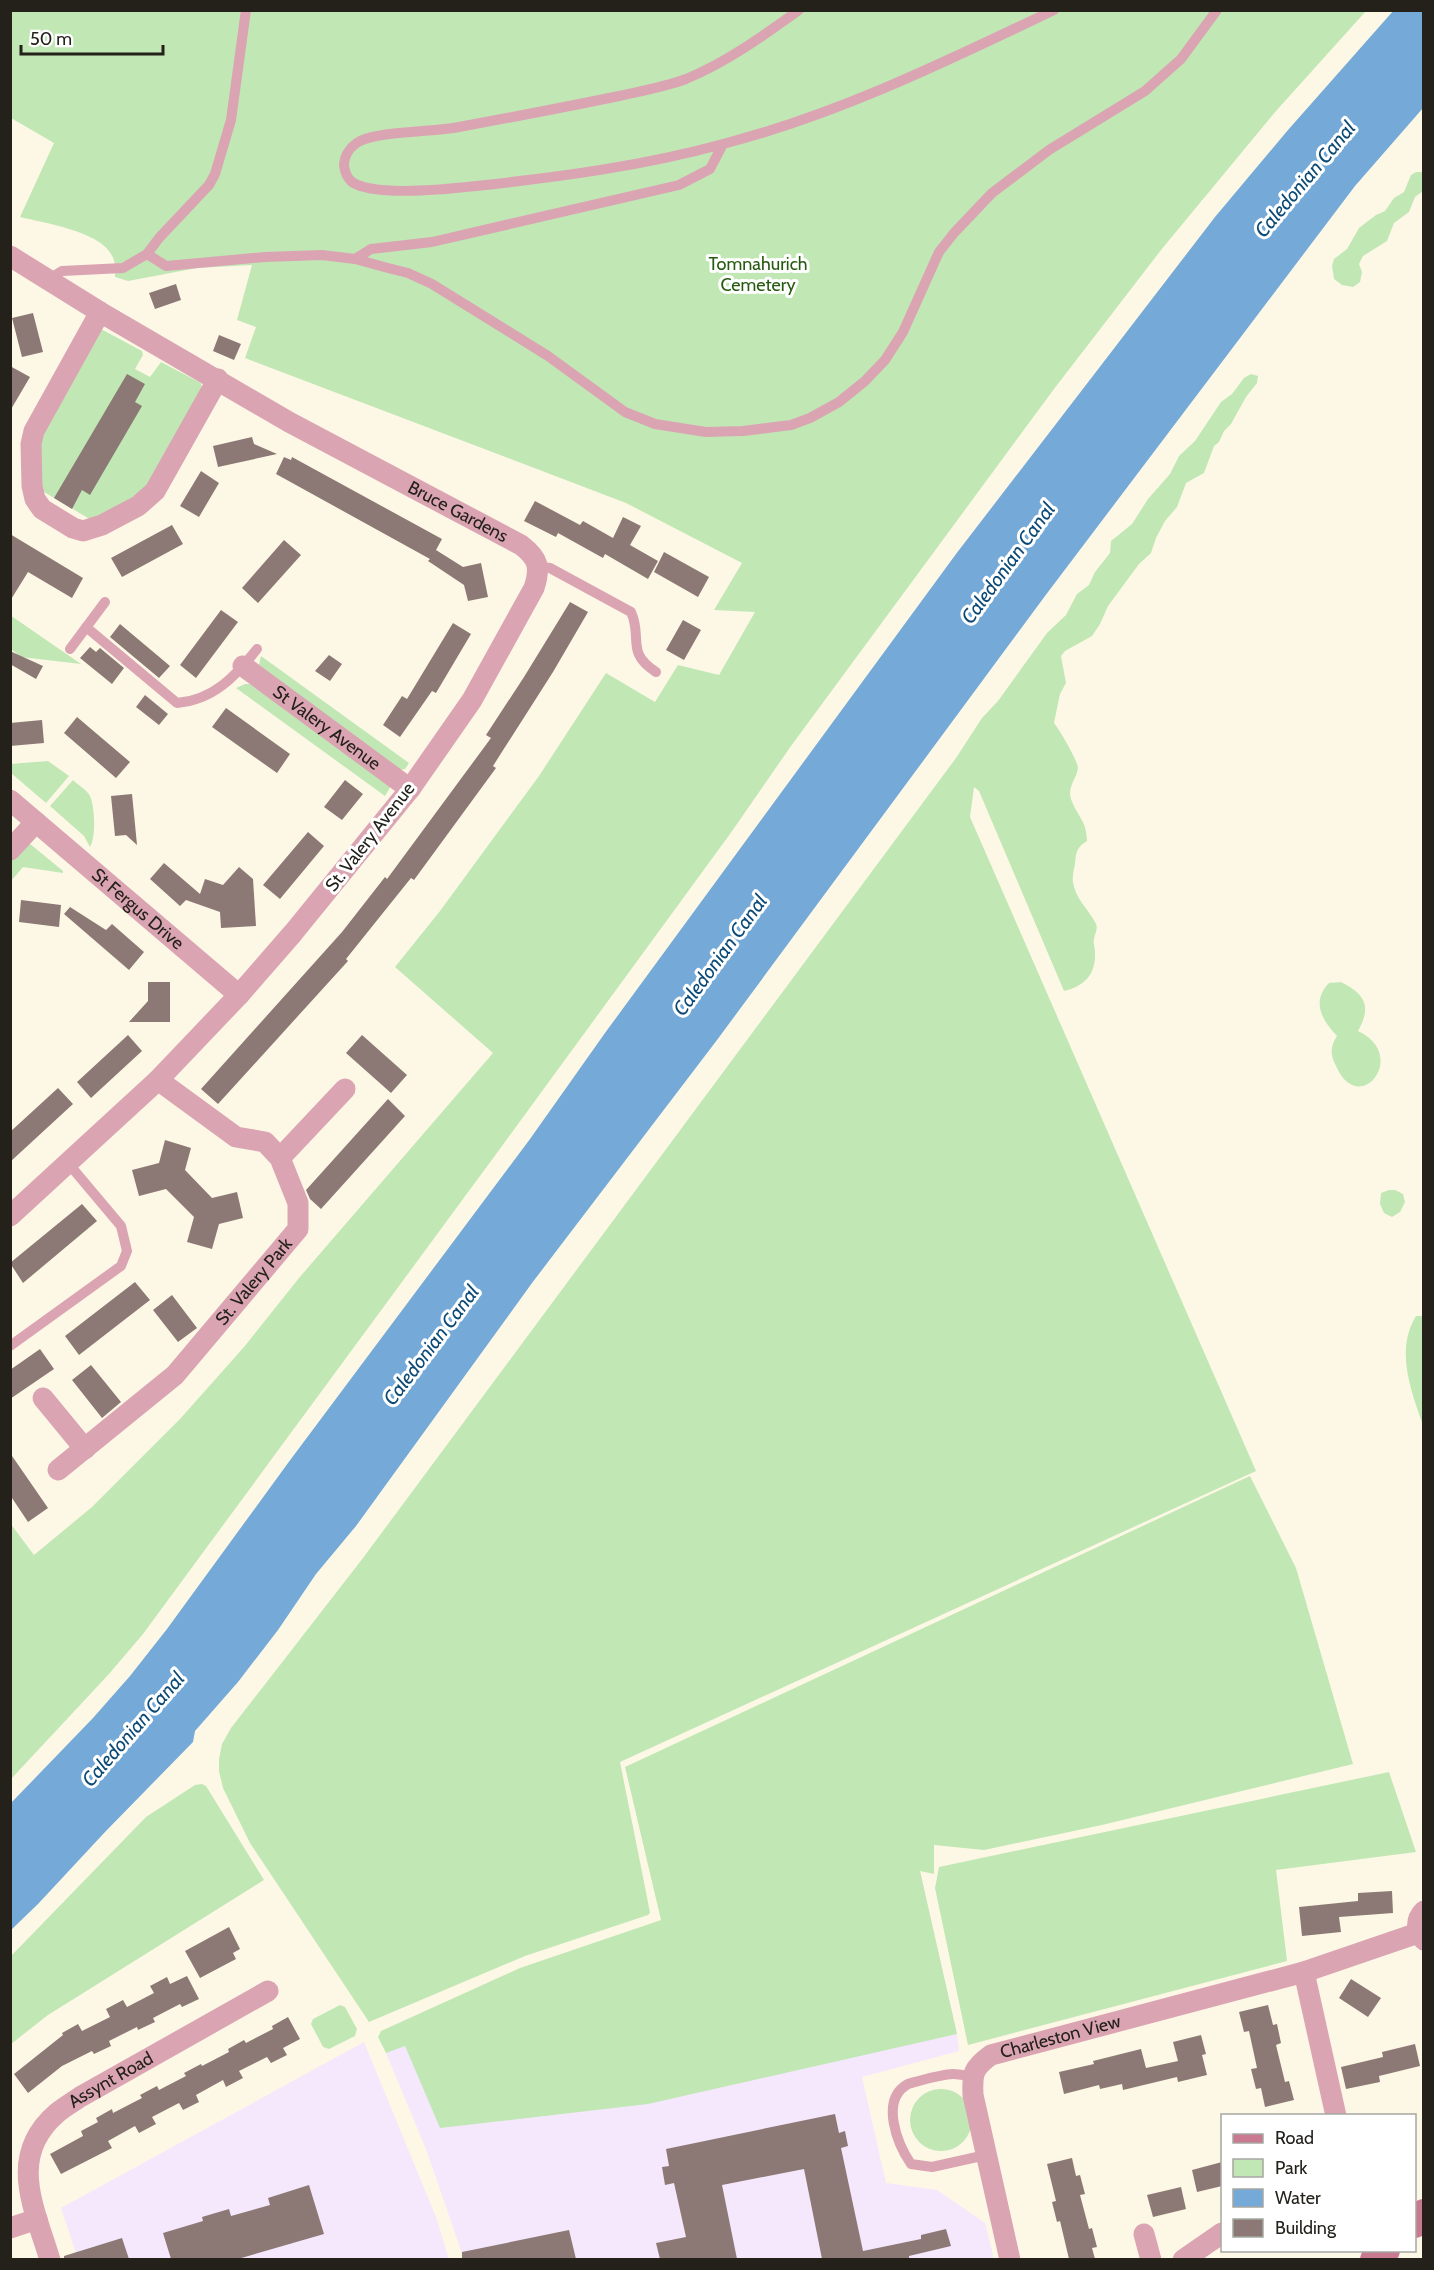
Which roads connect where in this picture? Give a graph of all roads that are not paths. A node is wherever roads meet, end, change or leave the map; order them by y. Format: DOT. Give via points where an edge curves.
graph roads {
  1 [pos="246,10"];
  2 [pos="799,10"];
  3 [pos="1054,10"];
  4 [pos="1217,10"];
  5 [pos="723,144"];
  6 [pos="147,254"];
  7 [pos="10,256"];
  8 [pos="355,259"];
  9 [pos="50,279"];
  10 [pos="100,312"];
  11 [pos="218,379"];
  12 [pos="537,566"];
  13 [pos="105,602"];
  14 [pos="86,627"];
  15 [pos="70,649"];
  16 [pos="256,649"];
  17 [pos="243,666"];
  18 [pos="656,672"];
  19 [pos="410,789"];
  20 [pos="10,800"];
  21 [pos="36,822"];
  22 [pos="10,850"];
  23 [pos="239,995"];
  24 [pos="158,1080"];
  25 [pos="345,1089"];
  26 [pos="280,1158"];
  27 [pos="68,1163"];
  28 [pos="10,1216"];
  29 [pos="10,1346"];
  30 [pos="43,1398"];
  31 [pos="85,1449"];
  32 [pos="58,1470"];
  33 [pos="1424,1911"];
  34 [pos="1421,1936"];
  35 [pos="1304,1972"];
  36 [pos="268,1991"];
  37 [pos="972,2077"];
  38 [pos="1336,2114"];
  39 [pos="986,2156"];
  40 [pos="37,2219"];
  41 [pos="10,2228"];
  42 [pos="1144,2234"];
  43 [pos="1221,2234"];
  44 [pos="50,2259"];
  45 [pos="1010,2259"];
  46 [pos="1151,2259"];
  47 [pos="1183,2259"];
  1 -- 6 [label="lane" via="231,120 215,172 209,185"];
  2 -- 5 [label="lane" via="742,50 686,79 443,130 370,137 348,152 344,171 355,184 391,191 465,188 542,179"];
  3 -- 5 [label="lane" via="890,87"];
  4 -- 8 [label="lane" via="1181,59 1145,91 1049,150 992,193 939,252 903,332 885,360 839,402 791,425 706,432 655,424 625,412 548,356 432,284 408,273"];
  5 -- 8 [label="lane" via="710,169 679,185 432,242 371,249"];
  6 -- 8 [label="lane" via="166,266 279,256"];
  6 -- 9 [label="lane" via="123,268 62,271"];
  7 -- 9 [label="street, Bruce Gardens"];
  9 -- 10 [label="street, Bruce Gardens"];
  10 -- 11 [label="street, Bruce Gardens"];
  10 -- 11 [label="street" via="40,418 31,444 35,499 42,509 73,528 83,531 102,525 147,500"];
  11 -- 12 [label="street, Bruce Gardens" via="289,422 521,545 533,554"];
  12 -- 18 [label="lane" via="550,568 631,612 637,653"];
  12 -- 19 [label="street, St. Valery Avenue" via="534,588 472,700"];
  13 -- 14 [label="lane"];
  14 -- 15 [label="lane"];
  14 -- 17 [label="lane" via="177,703 192,702 212,693"];
  16 -- 17 [label="lane"];
  17 -- 19 [label="street, St Valery Avenue"];
  19 -- 23 [label="street, St. Valery Avenue"];
  20 -- 21 [label="street, St Fergus Drive"];
  21 -- 22 [label="street"];
  21 -- 23 [label="street, St Fergus Drive"];
  23 -- 24 [label="street, St. Valery Avenue"];
  24 -- 26 [label="street" via="236,1137 265,1142"];
  24 -- 27 [label="street, St. Valery Avenue"];
  25 -- 26 [label="street"];
  26 -- 31 [label="street, St. Valery Park" via="298,1203 298,1229 176,1375"];
  27 -- 28 [label="street, St. Valery Avenue"];
  27 -- 29 [label="lane" via="121,1226 127,1251 121,1266"];
  30 -- 31 [label="street"];
  31 -- 32 [label="street, St. Valery Park"];
  33 -- 34 [label="street, Charleston View" via="1418,1919"];
  34 -- 35 [label="street, Charleston View"];
  35 -- 37 [label="street, Charleston View" via="991,2055 978,2065"];
  35 -- 38 [label="street"];
  36 -- 40 [label="street, Assynt Road" via="57,2113 36,2136 29,2154 27,2180"];
  37 -- 39 [label="street"];
  37 -- 39 [label="lane" via="952,2073 907,2084 894,2098 892,2116 900,2147 911,2164 932,2167"];
  39 -- 45 [label="street"];
  40 -- 41 [label="street"];
  40 -- 44 [label="street, Assynt Road"];
  42 -- 46 [label="street"];
  43 -- 47 [label="street"];
}
